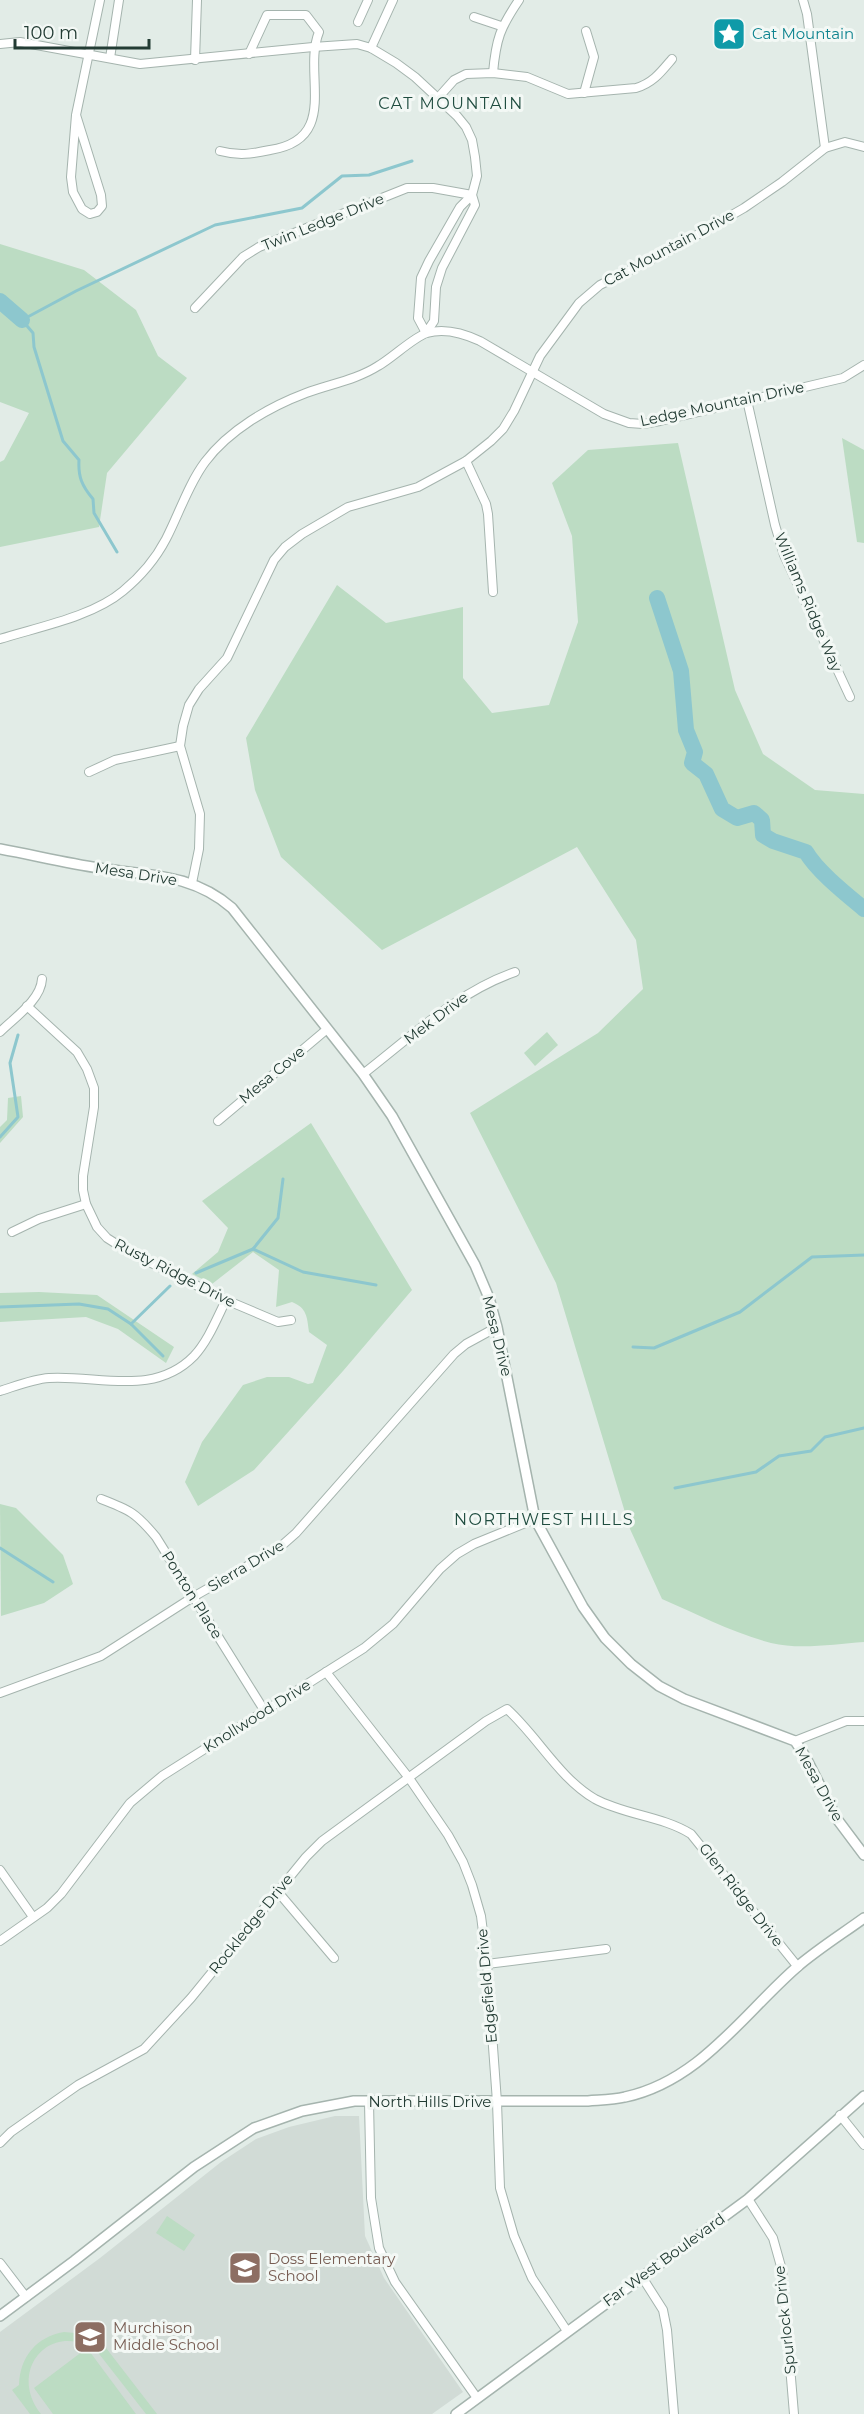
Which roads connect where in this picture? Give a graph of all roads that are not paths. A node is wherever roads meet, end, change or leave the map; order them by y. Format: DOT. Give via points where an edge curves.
graph roads {
  1 [pos="100,0"];
  2 [pos="120,0"];
  3 [pos="197,0"];
  4 [pos="368,0"];
  5 [pos="393,0"];
  6 [pos="519,0"];
  7 [pos="803,0"];
  8 [pos="474,17"];
  9 [pos="358,22"];
  10 [pos="501,26"];
  11 [pos="586,31"];
  12 [pos="0,44"];
  13 [pos="313,47"];
  14 [pos="371,48"];
  15 [pos="88,54"];
  16 [pos="249,54"];
  17 [pos="110,58"];
  18 [pos="672,59"];
  19 [pos="195,60"];
  20 [pos="493,73"];
  21 [pos="584,93"];
  22 [pos="437,99"];
  23 [pos="76,115"];
  24 [pos="864,147"];
  25 [pos="825,148"];
  26 [pos="220,151"];
  27 [pos="472,195"];
  28 [pos="195,308"];
  29 [pos="426,333"];
  30 [pos="864,364"];
  31 [pos="531,373"];
  32 [pos="747,400"];
  33 [pos="466,460"];
  34 [pos="493,592"];
  35 [pos="0,639"];
  36 [pos="850,697"];
  37 [pos="180,746"];
  38 [pos="89,772"];
  39 [pos="0,849"];
  40 [pos="192,883"];
  41 [pos="515,972"];
  42 [pos="42,979"];
  43 [pos="27,1006"];
  44 [pos="326,1030"];
  45 [pos="0,1032"];
  46 [pos="363,1074"];
  47 [pos="218,1121"];
  48 [pos="86,1204"];
  49 [pos="12,1232"];
  50 [pos="226,1300"];
  51 [pos="291,1320"];
  52 [pos="497,1327"];
  53 [pos="0,1391"];
  54 [pos="101,1499"];
  55 [pos="535,1519"];
  56 [pos="193,1597"];
  57 [pos="326,1672"];
  58 [pos="0,1693"];
  59 [pos="507,1709"];
  60 [pos="264,1710"];
  61 [pos="864,1721"];
  62 [pos="795,1741"];
  63 [pos="409,1778"];
  64 [pos="864,1855"];
  65 [pos="0,1870"];
  66 [pos="278,1892"];
  67 [pos="33,1917"];
  68 [pos="864,1918"];
  69 [pos="0,1941"];
  70 [pos="606,1949"];
  71 [pos="334,1958"];
  72 [pos="487,1964"];
  73 [pos="798,1966"];
  74 [pos="864,2096"];
  75 [pos="369,2102"];
  76 [pos="497,2102"];
  77 [pos="840,2115"];
  78 [pos="0,2143"];
  79 [pos="864,2145"];
  80 [pos="748,2199"];
  81 [pos="0,2263"];
  82 [pos="642,2277"];
  83 [pos="26,2297"];
  84 [pos="0,2316"];
  85 [pos="567,2331"];
  86 [pos="477,2398"];
  87 [pos="456,2414"];
  88 [pos="674,2414"];
  89 [pos="794,2414"];
  1 -- 15 [label="street"];
  2 -- 17 [label="street"];
  3 -- 19 [label="street"];
  4 -- 9 [label="street"];
  5 -- 14 [label="street"];
  6 -- 10 [label="street"];
  7 -- 25 [label="street"];
  8 -- 10 [label="street"];
  10 -- 20 [label="street"];
  11 -- 21 [label="street" via="594,57"];
  12 -- 15 [label="street" via="20,42"];
  13 -- 14 [label="street" via="357,44"];
  13 -- 16 [label="street"];
  13 -- 16 [label="street" via="319,32 306,15 267,15"];
  13 -- 26 [label="street" via="314,109 301,138 283,148 250,154"];
  14 -- 22 [label="street" via="396,63"];
  15 -- 17 [label="street"];
  15 -- 23 [label="street"];
  16 -- 19 [label="street"];
  17 -- 19 [label="street" via="140,64"];
  18 -- 21 [label="street" via="647,85"];
  20 -- 21 [label="street" via="527,77 568,94"];
  20 -- 22 [label="street" via="466,74 454,80"];
  22 -- 27 [label="street" via="457,116 472,140 477,176"];
  23 -- 23 [label="street" via="73,192 82,209 90,214 102,207 101,195"];
  24 -- 25 [label="street" via="845,142"];
  25 -- 31 [label="street, Cat Mountain Drive" via="744,208 595,290 579,303"];
  27 -- 28 [label="street, Twin Ledge Drive" via="406,188 259,247 243,257"];
  27 -- 29 [label="street" via="475,205 442,268 436,287 434,321"];
  27 -- 29 [label="street" via="460,207 421,278 418,318"];
  29 -- 31 [label="street, Ledge Mountain Drive" via="465,334"];
  29 -- 35 [label="street" via="378,366 350,380 305,394 236,431 204,463 165,540 145,570 121,593 76,615"];
  30 -- 32 [label="street, Ledge Mountain Drive" via="843,378"];
  31 -- 32 [label="street, Ledge Mountain Drive" via="590,408 629,423 660,421"];
  31 -- 33 [label="street, Cat Mountain Drive" via="503,429"];
  32 -- 36 [label="street, Williams Ridge Way" via="784,555"];
  33 -- 34 [label="street" via="488,513"];
  33 -- 37 [label="street, Cat Mountain Drive" via="418,487 348,507 285,547 274,560 228,658 189,705"];
  37 -- 38 [label="street" via="115,760"];
  37 -- 40 [label="street, Cat Mountain Drive" via="200,814 199,849"];
  39 -- 40 [label="street, Mesa Drive"];
  40 -- 44 [label="street, Mesa Drive" via="232,908"];
  41 -- 46 [label="street, Mek Drive" via="466,994"];
  42 -- 43 [label="street" via="42,987"];
  43 -- 45 [label="street"];
  43 -- 48 [label="street, Rusty Ridge Drive" via="77,1052 94,1088 83,1176"];
  44 -- 46 [label="street, Mesa Drive"];
  44 -- 47 [label="street, Mesa Cove"];
  46 -- 52 [label="street, Mesa Drive" via="392,1116 458,1234 489,1298"];
  48 -- 49 [label="street"];
  48 -- 50 [label="street, Rusty Ridge Drive" via="96,1226 107,1238"];
  50 -- 51 [label="street, Rusty Ridge Drive" via="278,1322"];
  50 -- 53 [label="street" via="194,1355 160,1378 135,1382 46,1378"];
  52 -- 55 [label="street, Mesa Drive"];
  52 -- 56 [label="street, Sierra Drive" via="454,1354 296,1533 279,1548"];
  54 -- 56 [label="street, Ponton Place" via="138,1515"];
  55 -- 57 [label="street, Knollwood Drive" via="457,1554 393,1624"];
  55 -- 62 [label="street, Mesa Drive" via="583,1607 605,1638 631,1664 684,1700"];
  56 -- 58 [label="street, Sierra Drive" via="101,1656"];
  56 -- 60 [label="street, Ponton Place"];
  57 -- 60 [label="street, Knollwood Drive"];
  57 -- 63 [label="street, Edgefield Drive"];
  59 -- 63 [label="street, Rockledge Drive"];
  59 -- 73 [label="street, Glen Ridge Drive" via="582,1790 612,1807 691,1834"];
  60 -- 67 [label="street, Knollwood Drive" via="162,1776 130,1803 61,1894"];
  61 -- 62 [label="street" via="846,1721"];
  62 -- 64 [label="street, Mesa Drive" via="837,1819"];
  63 -- 66 [label="street, Rockledge Drive" via="322,1841"];
  63 -- 72 [label="street, Edgefield Drive" via="463,1862 481,1916"];
  65 -- 67 [label="street"];
  66 -- 71 [label="street"];
  66 -- 78 [label="street, Rockledge Drive" via="144,2049 78,2085"];
  67 -- 69 [label="street, Knollwood Drive"];
  68 -- 73 [label="street, North Hills Drive"];
  70 -- 72 [label="street"];
  72 -- 76 [label="street, Edgefield Drive"];
  73 -- 76 [label="street, North Hills Drive" via="720,2044 685,2072 658,2085 625,2097 588,2102"];
  74 -- 77 [label="street, Far West Boulevard"];
  75 -- 76 [label="street, North Hills Drive"];
  75 -- 83 [label="street, North Hills Drive" via="302,2111 232,2140"];
  75 -- 86 [label="street" via="371,2198 379,2248 395,2282"];
  76 -- 85 [label="street, Edgefield Drive" via="500,2187 514,2236 532,2278"];
  77 -- 79 [label="street"];
  77 -- 80 [label="street, Far West Boulevard"];
  80 -- 82 [label="street, Far West Boulevard"];
  80 -- 89 [label="street, Spurlock Drive" via="773,2238 782,2270"];
  81 -- 83 [label="street"];
  82 -- 85 [label="street, Far West Boulevard"];
  82 -- 88 [label="street" via="663,2310"];
  83 -- 84 [label="street, North Hills Drive"];
  85 -- 86 [label="street, Far West Boulevard"];
  86 -- 87 [label="street, Far West Boulevard"];
}
